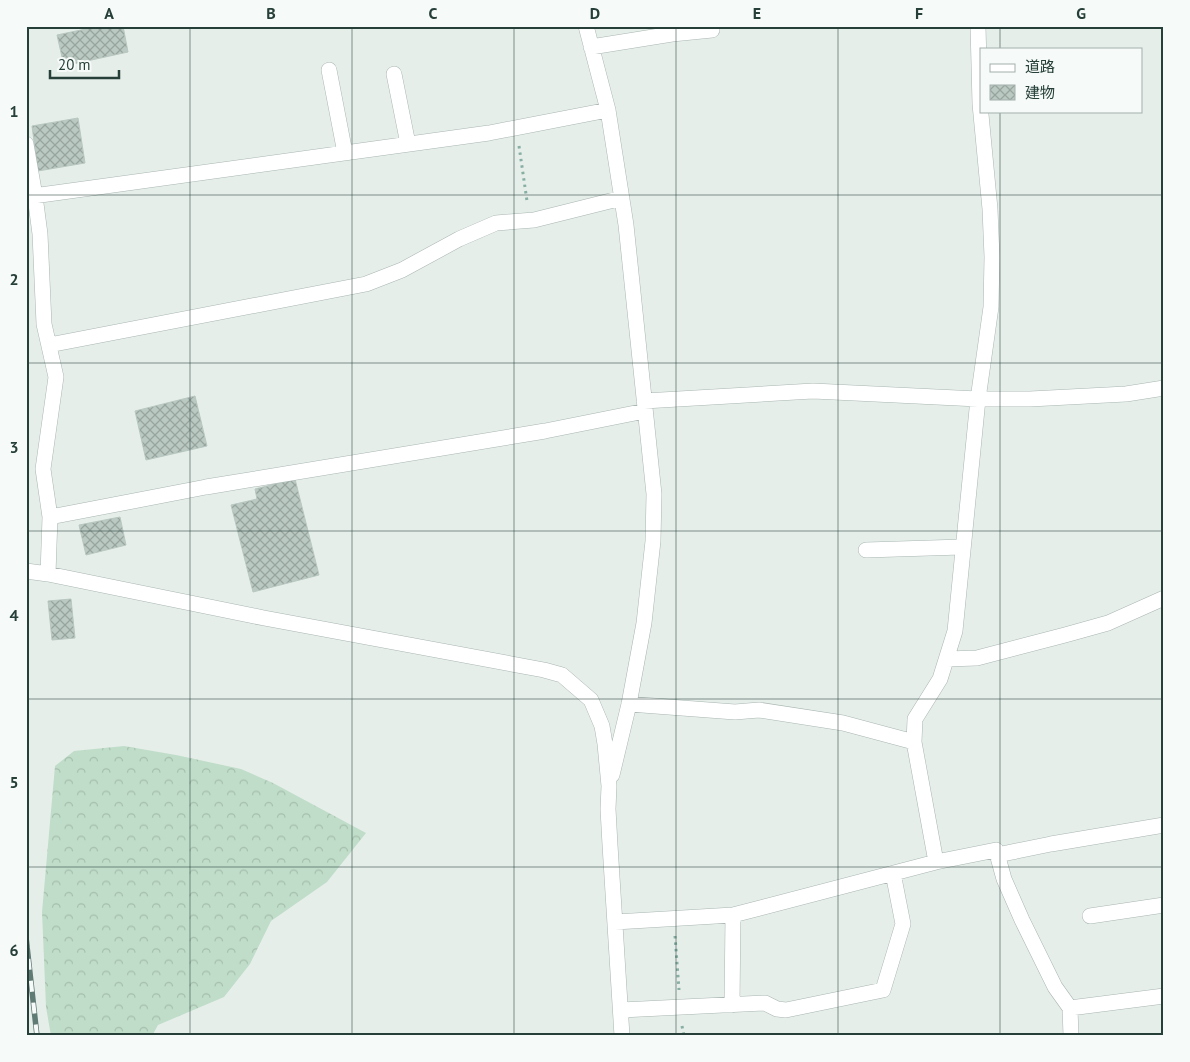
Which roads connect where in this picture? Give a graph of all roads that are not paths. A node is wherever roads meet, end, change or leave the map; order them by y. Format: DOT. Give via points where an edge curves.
graph roads {
  1 [pos="586,26"];
  2 [pos="978,26"];
  3 [pos="712,30"];
  4 [pos="591,47"];
  5 [pos="329,70"];
  6 [pos="394,74"];
  7 [pos="980,104"];
  8 [pos="608,110"];
  9 [pos="981,112"];
  10 [pos="26,144"];
  11 [pos="408,144"];
  12 [pos="345,153"];
  13 [pos="31,196"];
  14 [pos="622,198"];
  15 [pos="49,345"];
  16 [pos="1164,388"];
  17 [pos="978,399"];
  18 [pos="644,406"];
  19 [pos="50,517"];
  20 [pos="962,547"];
  21 [pos="866,550"];
  22 [pos="26,572"];
  23 [pos="48,574"];
  24 [pos="1164,598"];
  25 [pos="947,659"];
  26 [pos="629,704"];
  27 [pos="914,742"];
  28 [pos="609,786"];
  29 [pos="1164,825"];
  30 [pos="996,853"];
  31 [pos="936,862"];
  32 [pos="893,873"];
  33 [pos="1164,905"];
  34 [pos="733,915"];
  35 [pos="1090,916"];
  36 [pos="615,922"];
  37 [pos="1164,996"];
  38 [pos="732,1005"];
  39 [pos="1070,1008"];
  40 [pos="621,1010"];
  41 [pos="622,1036"];
  42 [pos="1071,1036"];
  1 -- 4 [label="street"];
  2 -- 7 [label="street"];
  3 -- 4 [label="street"];
  4 -- 8 [label="street"];
  5 -- 12 [label="street"];
  6 -- 11 [label="street"];
  8 -- 11 [label="street"];
  8 -- 14 [label="street"];
  9 -- 17 [label="street" via="992,257 991,307"];
  10 -- 13 [label="street"];
  11 -- 12 [label="street"];
  12 -- 13 [label="street"];
  13 -- 15 [label="street" via="40,234 44,324"];
  14 -- 15 [label="street" via="530,220 496,224 366,284"];
  14 -- 18 [label="street"];
  15 -- 19 [label="street" via="56,377 43,469"];
  16 -- 17 [label="street" via="1107,395"];
  17 -- 18 [label="street" via="813,391"];
  17 -- 20 [label="street"];
  18 -- 19 [label="street" via="465,445 206,487"];
  18 -- 26 [label="street" via="654,494 654,541 644,623"];
  19 -- 23 [label="street"];
  20 -- 21 [label="street"];
  20 -- 25 [label="street" via="955,631"];
  22 -- 23 [label="street"];
  23 -- 28 [label="street" via="264,618 489,658 562,675 591,700 602,726"];
  24 -- 25 [label="street" via="1108,622 1065,635 978,658"];
  25 -- 27 [label="street" via="940,679 915,719"];
  26 -- 27 [label="street" via="735,712 759,710 843,723"];
  26 -- 28 [label="street"];
  27 -- 31 [label="street"];
  28 -- 36 [label="street"];
  29 -- 30 [label="street"];
  30 -- 31 [label="street"];
  30 -- 39 [label="street" via="1022,920 1055,987"];
  31 -- 32 [label="street"];
  32 -- 34 [label="street"];
  32 -- 38 [label="street" via="903,924 883,990 786,1010 765,1003"];
  33 -- 35 [label="street"];
  34 -- 36 [label="street"];
  34 -- 38 [label="street"];
  36 -- 40 [label="street"];
  37 -- 39 [label="street"];
  38 -- 40 [label="street"];
  39 -- 42 [label="street"];
  40 -- 41 [label="street"];
}
